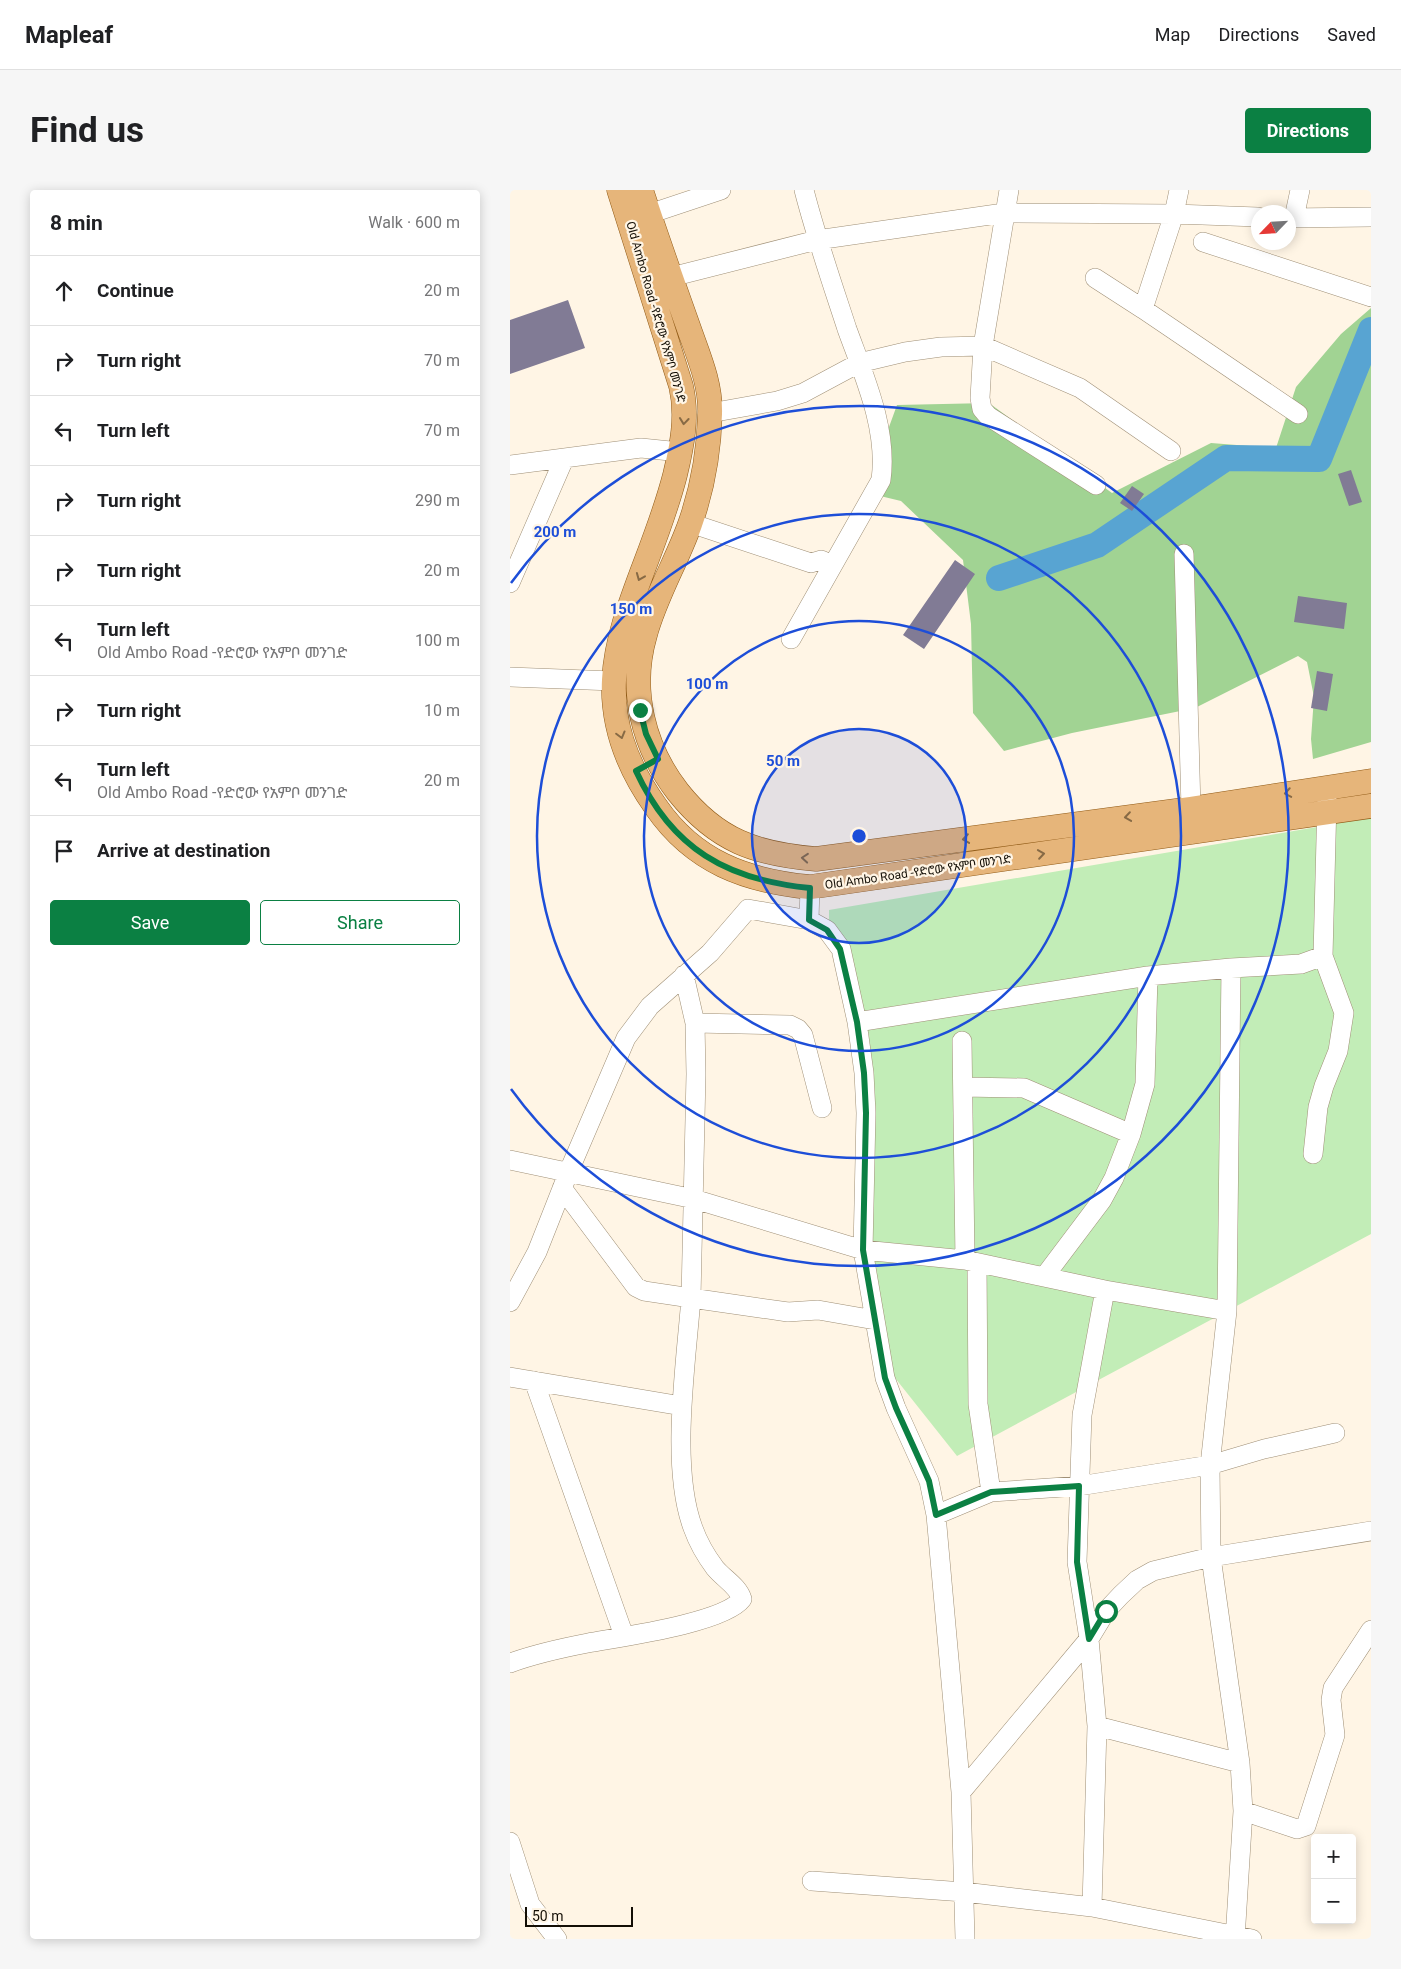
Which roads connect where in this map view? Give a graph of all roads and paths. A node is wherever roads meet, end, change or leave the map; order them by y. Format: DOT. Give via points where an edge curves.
graph roads {
  1 [pos="619,190"];
  2 [pos="641,190"];
  3 [pos="720,190"];
  4 [pos="804,190"];
  5 [pos="1010,190"];
  6 [pos="1179,190"];
  7 [pos="1300,190"];
  8 [pos="1295,205"];
  9 [pos="1004,213"];
  10 [pos="649,214"];
  11 [pos="1174,214"];
  12 [pos="1251,217"];
  13 [pos="1371,217"];
  14 [pos="1296,218"];
  15 [pos="817,240"];
  16 [pos="1203,242"];
  17 [pos="671,278"];
  18 [pos="1095,278"];
  19 [pos="1371,297"];
  20 [pos="1143,309"];
  21 [pos="983,346"];
  22 [pos="859,363"];
  23 [pos="710,413"];
  24 [pos="1298,414"];
  25 [pos="1171,450"];
  26 [pos="680,452"];
  27 [pos="564,459"];
  28 [pos="510,465"];
  29 [pos="1096,485"];
  30 [pos="690,523"];
  31 [pos="1184,554"];
  32 [pos="833,565"];
  33 [pos="510,583"];
  34 [pos="791,639"];
  35 [pos="510,677"];
  36 [pos="613,681"];
  37 [pos="658,759"];
  38 [pos="636,771"];
  39 [pos="1371,781"];
  40 [pos="1327,786"];
  41 [pos="1371,806"];
  42 [pos="1191,809"];
  43 [pos="1328,814"];
  44 [pos="810,888"];
  45 [pos="809,920"];
  46 [pos="1323,956"];
  47 [pos="1231,968"];
  48 [pos="684,975"];
  49 [pos="1148,976"];
  50 [pos="857,1022"];
  51 [pos="695,1023"];
  52 [pos="962,1041"];
  53 [pos="963,1087"];
  54 [pos="822,1108"];
  55 [pos="1131,1134"];
  56 [pos="1313,1154"];
  57 [pos="510,1160"];
  58 [pos="569,1171"];
  59 [pos="562,1188"];
  60 [pos="694,1198"];
  61 [pos="863,1250"];
  62 [pos="971,1261"];
  63 [pos="1044,1278"];
  64 [pos="1105,1290"];
  65 [pos="691,1298"];
  66 [pos="510,1302"];
  67 [pos="1227,1311"];
  68 [pos="876,1320"];
  69 [pos="510,1377"];
  70 [pos="534,1382"];
  71 [pos="682,1406"];
  72 [pos="1335,1433"];
  73 [pos="1210,1465"];
  74 [pos="1079,1486"];
  75 [pos="991,1492"];
  76 [pos="936,1515"];
  77 [pos="1371,1531"];
  78 [pos="1211,1557"];
  79 [pos="1371,1630"];
  80 [pos="624,1636"];
  81 [pos="1089,1639"];
  82 [pos="510,1663"];
  83 [pos="1097,1726"];
  84 [pos="1240,1763"];
  85 [pos="961,1792"];
  86 [pos="1243,1811"];
  87 [pos="510,1842"];
  88 [pos="812,1881"];
  89 [pos="964,1892"];
  90 [pos="1092,1907"];
  91 [pos="1241,1938"];
  92 [pos="557,1939"];
  93 [pos="965,1939"];
  1 -- 26 [label="main road, Old Ambo Road -የድሮው የአምቦ መንገድ, one-way" via="684,401"];
  2 -- 10 [label="main road, Old Ambo Road -የድሮው የአምቦ መንገድ"];
  3 -- 10 [label="street"];
  4 -- 15 [label="street"];
  5 -- 9 [label="street"];
  6 -- 11 [label="street"];
  7 -- 8 [label="street"];
  9 -- 11 [label="street"];
  9 -- 15 [label="street"];
  9 -- 21 [label="street"];
  10 -- 17 [label="main road, Old Ambo Road -የድሮው የአምቦ መንገድ"];
  11 -- 12 [label="street"];
  11 -- 20 [label="street"];
  13 -- 14 [label="street"];
  15 -- 17 [label="street"];
  15 -- 22 [label="street"];
  16 -- 19 [label="street"];
  17 -- 23 [label="main road, Old Ambo Road -የድሮው የአምቦ መንገድ" via="706,379"];
  18 -- 20 [label="street"];
  20 -- 24 [label="street"];
  21 -- 22 [label="street" via="941,347"];
  21 -- 25 [label="street" via="1080,388"];
  21 -- 29 [label="street" via="982,409"];
  22 -- 23 [label="street" via="803,393"];
  22 -- 32 [label="street" via="877,418 884,461 881,480"];
  23 -- 30 [label="main road, Old Ambo Road -የድሮው የአምቦ መንገድ" via="708,448"];
  26 -- 27 [label="street" via="641,448"];
  26 -- 36 [label="main road, Old Ambo Road -የድሮው የአምቦ መንገድ, one-way" via="665,513 630,601"];
  27 -- 28 [label="street"];
  27 -- 33 [label="street"];
  30 -- 32 [label="street" via="812,563 821,560"];
  30 -- 37 [label="main road, Old Ambo Road -የድሮው የአምቦ መንገድ" via="645,632 639,658 640,710 646,734"];
  31 -- 42 [label="street"];
  32 -- 34 [label="street"];
  35 -- 36 [label="street"];
  36 -- 38 [label="main road, Old Ambo Road -የድሮው የአምቦ መንገድ, one-way" via="623,744"];
  37 -- 38 [label="main road"];
  42 -- 37 [label="main road, Old Ambo Road -የድሮው የአምቦ መንገድ, one-way" via="816,859 779,856 748,847 706,822 668,779"];
  38 -- 44 [label="main road, Old Ambo Road -የድሮው የአምቦ መንገድ" via="646,793 665,820 702,854 749,877"];
  39 -- 40 [label="main road, Old Ambo Road -የድሮው የአምቦ መንገድ"];
  40 -- 42 [label="main road, Old Ambo Road -የድሮው የአምቦ መንገድ, one-way"];
  40 -- 43 [label="street"];
  41 -- 43 [label="main road, Old Ambo Road -የድሮው የአምቦ መንገድ"];
  44 -- 43 [label="main road, Old Ambo Road -የድሮው የአምቦ መንገድ, one-way"];
  43 -- 46 [label="street"];
  44 -- 45 [label="street"];
  45 -- 48 [label="street" via="748,909 710,953"];
  45 -- 50 [label="street" via="827,930 840,949"];
  46 -- 47 [label="street" via="1300,964"];
  46 -- 56 [label="street" via="1344,1014 1338,1051 1318,1106"];
  47 -- 49 [label="street"];
  47 -- 67 [label="street"];
  48 -- 51 [label="street"];
  48 -- 58 [label="street" via="650,1006 626,1038"];
  49 -- 50 [label="street"];
  49 -- 55 [label="street" via="1146,1084"];
  50 -- 61 [label="street" via="866,1113"];
  51 -- 54 [label="street" via="790,1025 798,1028"];
  51 -- 60 [label="street"];
  52 -- 53 [label="street"];
  53 -- 55 [label="street" via="1024,1088"];
  53 -- 62 [label="street"];
  55 -- 63 [label="street" via="1102,1200"];
  57 -- 58 [label="street"];
  58 -- 59 [label="street"];
  58 -- 60 [label="street"];
  59 -- 65 [label="street" via="636,1287"];
  59 -- 66 [label="street" via="537,1252"];
  60 -- 61 [label="street"];
  60 -- 65 [label="street"];
  61 -- 62 [label="street"];
  61 -- 68 [label="street"];
  62 -- 63 [label="street"];
  62 -- 75 [label="street" via="978,1404"];
  63 -- 64 [label="street"];
  64 -- 67 [label="street"];
  64 -- 74 [label="street" via="1082,1415"];
  65 -- 68 [label="street" via="788,1312 818,1310"];
  65 -- 71 [label="street"];
  67 -- 73 [label="street"];
  68 -- 76 [label="street" via="885,1378 929,1481"];
  69 -- 70 [label="street"];
  70 -- 71 [label="street"];
  70 -- 80 [label="street"];
  71 -- 80 [label="street" via="684,1505 703,1550 716,1569 740,1592 742,1599 737,1606 699,1620"];
  72 -- 73 [label="street"];
  73 -- 74 [label="street"];
  73 -- 78 [label="street"];
  74 -- 75 [label="street"];
  74 -- 81 [label="street" via="1077,1562"];
  75 -- 76 [label="street"];
  76 -- 85 [label="street"];
  77 -- 78 [label="street"];
  78 -- 81 [label="street" via="1153,1571 1137,1580 1106,1611"];
  78 -- 84 [label="street"];
  79 -- 86 [label="street" via="1333,1688 1331,1700 1335,1735 1306,1826 1297,1829"];
  80 -- 82 [label="street"];
  81 -- 83 [label="street"];
  81 -- 85 [label="street"];
  83 -- 84 [label="street"];
  83 -- 90 [label="street"];
  84 -- 86 [label="street"];
  85 -- 89 [label="street"];
  86 -- 91 [label="street"];
  87 -- 92 [label="street" via="530,1904"];
  88 -- 89 [label="street"];
  89 -- 90 [label="street"];
  89 -- 93 [label="street"];
  90 -- 91 [label="street"];
}
